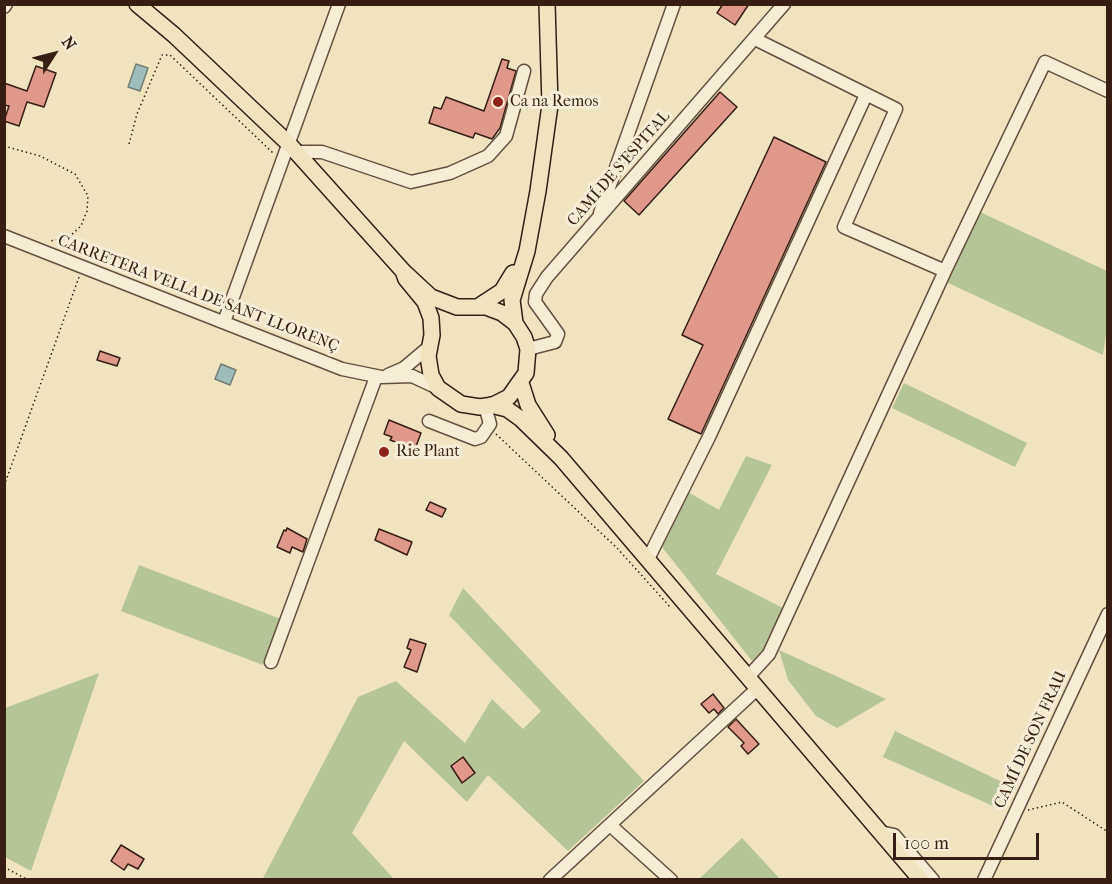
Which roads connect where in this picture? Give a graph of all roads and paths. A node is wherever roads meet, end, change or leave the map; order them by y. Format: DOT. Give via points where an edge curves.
graph roads {
  1 [pos="137,4"];
  2 [pos="339,4"];
  3 [pos="547,4"];
  4 [pos="674,4"];
  5 [pos="784,4"];
  6 [pos="755,39"];
  7 [pos="524,71"];
  8 [pos="1107,91"];
  9 [pos="866,94"];
  10 [pos="129,144"];
  11 [pos="4,146"];
  12 [pos="293,148"];
  13 [pos="283,162"];
  14 [pos="598,219"];
  15 [pos="4,236"];
  16 [pos="48,241"];
  17 [pos="527,241"];
  18 [pos="83,266"];
  19 [pos="945,270"];
  20 [pos="403,271"];
  21 [pos="473,307"];
  22 [pos="224,322"];
  23 [pos="515,323"];
  24 [pos="430,341"];
  25 [pos="528,349"];
  26 [pos="379,377"];
  27 [pos="521,382"];
  28 [pos="438,388"];
  29 [pos="488,406"];
  30 [pos="429,421"];
  31 [pos="488,427"];
  32 [pos="561,458"];
  33 [pos="4,486"];
  34 [pos="648,559"];
  35 [pos="672,609"];
  36 [pos="1107,614"];
  37 [pos="271,662"];
  38 [pos="753,682"];
  39 [pos="1015,813"];
  40 [pos="610,825"];
  41 [pos="880,832"];
  42 [pos="1107,832"];
  43 [pos="4,867"];
  44 [pos="28,879"];
  45 [pos="550,879"];
  46 [pos="671,879"];
  47 [pos="921,879"];
  48 [pos="933,879"];
  49 [pos="984,879"];
  1 -- 12 [label="main road"];
  2 -- 12 [label="street"];
  3 -- 17 [label="main road" via="550,105"];
  4 -- 14 [label="street"];
  5 -- 6 [label="street, CAMÍ DE S'ESPITAL"];
  6 -- 9 [label="street"];
  6 -- 14 [label="street, CAMÍ DE S'ESPITAL"];
  7 -- 12 [label="street" via="506,136 488,156 450,172 411,182 322,152"];
  8 -- 19 [label="street" via="1045,62"];
  9 -- 19 [label="street" via="896,109 844,226"];
  9 -- 34 [label="street" via="709,437"];
  10 -- 13 [label="path" via="162,55 170,56"];
  11 -- 16 [label="path" via="40,156 75,174 88,196 81,226 69,238"];
  12 -- 13 [label="street"];
  12 -- 20 [label="main road"];
  13 -- 22 [label="street"];
  14 -- 25 [label="street, CAMÍ DE S'ESPITAL" via="536,294 539,310 558,334 555,342"];
  15 -- 18 [label="street, CARRETERA VELLA DE SANT LLORENÇ"];
  17 -- 21 [label="main road" via="507,286 495,297"];
  17 -- 23 [label="main road" via="512,300"];
  18 -- 22 [label="street, CARRETERA VELLA DE SANT LLORENÇ"];
  18 -- 33 [label="path"];
  19 -- 38 [label="street"];
  20 -- 21 [label="main road" via="431,297 446,305"];
  20 -- 24 [label="main road" via="425,302 431,318"];
  21 -- 23 [label="main road" via="502,313"];
  21 -- 24 [label="main road" via="448,316"];
  22 -- 26 [label="street, CARRETERA VELLA DE SANT LLORENÇ" via="342,369"];
  23 -- 25 [label="main road"];
  24 -- 26 [label="street" via="404,368"];
  24 -- 28 [label="main road" via="431,375"];
  25 -- 27 [label="main road" via="526,373"];
  26 -- 28 [label="street, CARRETERA VELLA DE SANT LLORENÇ" via="412,376"];
  26 -- 37 [label="street"];
  27 -- 29 [label="main road" via="509,397"];
  27 -- 32 [label="main road" via="531,412"];
  28 -- 29 [label="main road" via="461,404"];
  29 -- 31 [label="street"];
  29 -- 32 [label="main road" via="507,409"];
  30 -- 31 [label="street" via="475,439"];
  31 -- 35 [label="path" via="617,548"];
  32 -- 34 [label="main road"];
  34 -- 38 [label="main road"];
  36 -- 39 [label="street, CAMÍ DE SON FRAU"];
  38 -- 40 [label="street"];
  38 -- 41 [label="main road"];
  39 -- 42 [label="path" via="1062,802"];
  39 -- 49 [label="street, CAMÍ DE SON FRAU"];
  40 -- 45 [label="street"];
  40 -- 46 [label="street"];
  41 -- 47 [label="main road"];
  41 -- 48 [label="street" via="894,835"];
  43 -- 44 [label="path"];
}
